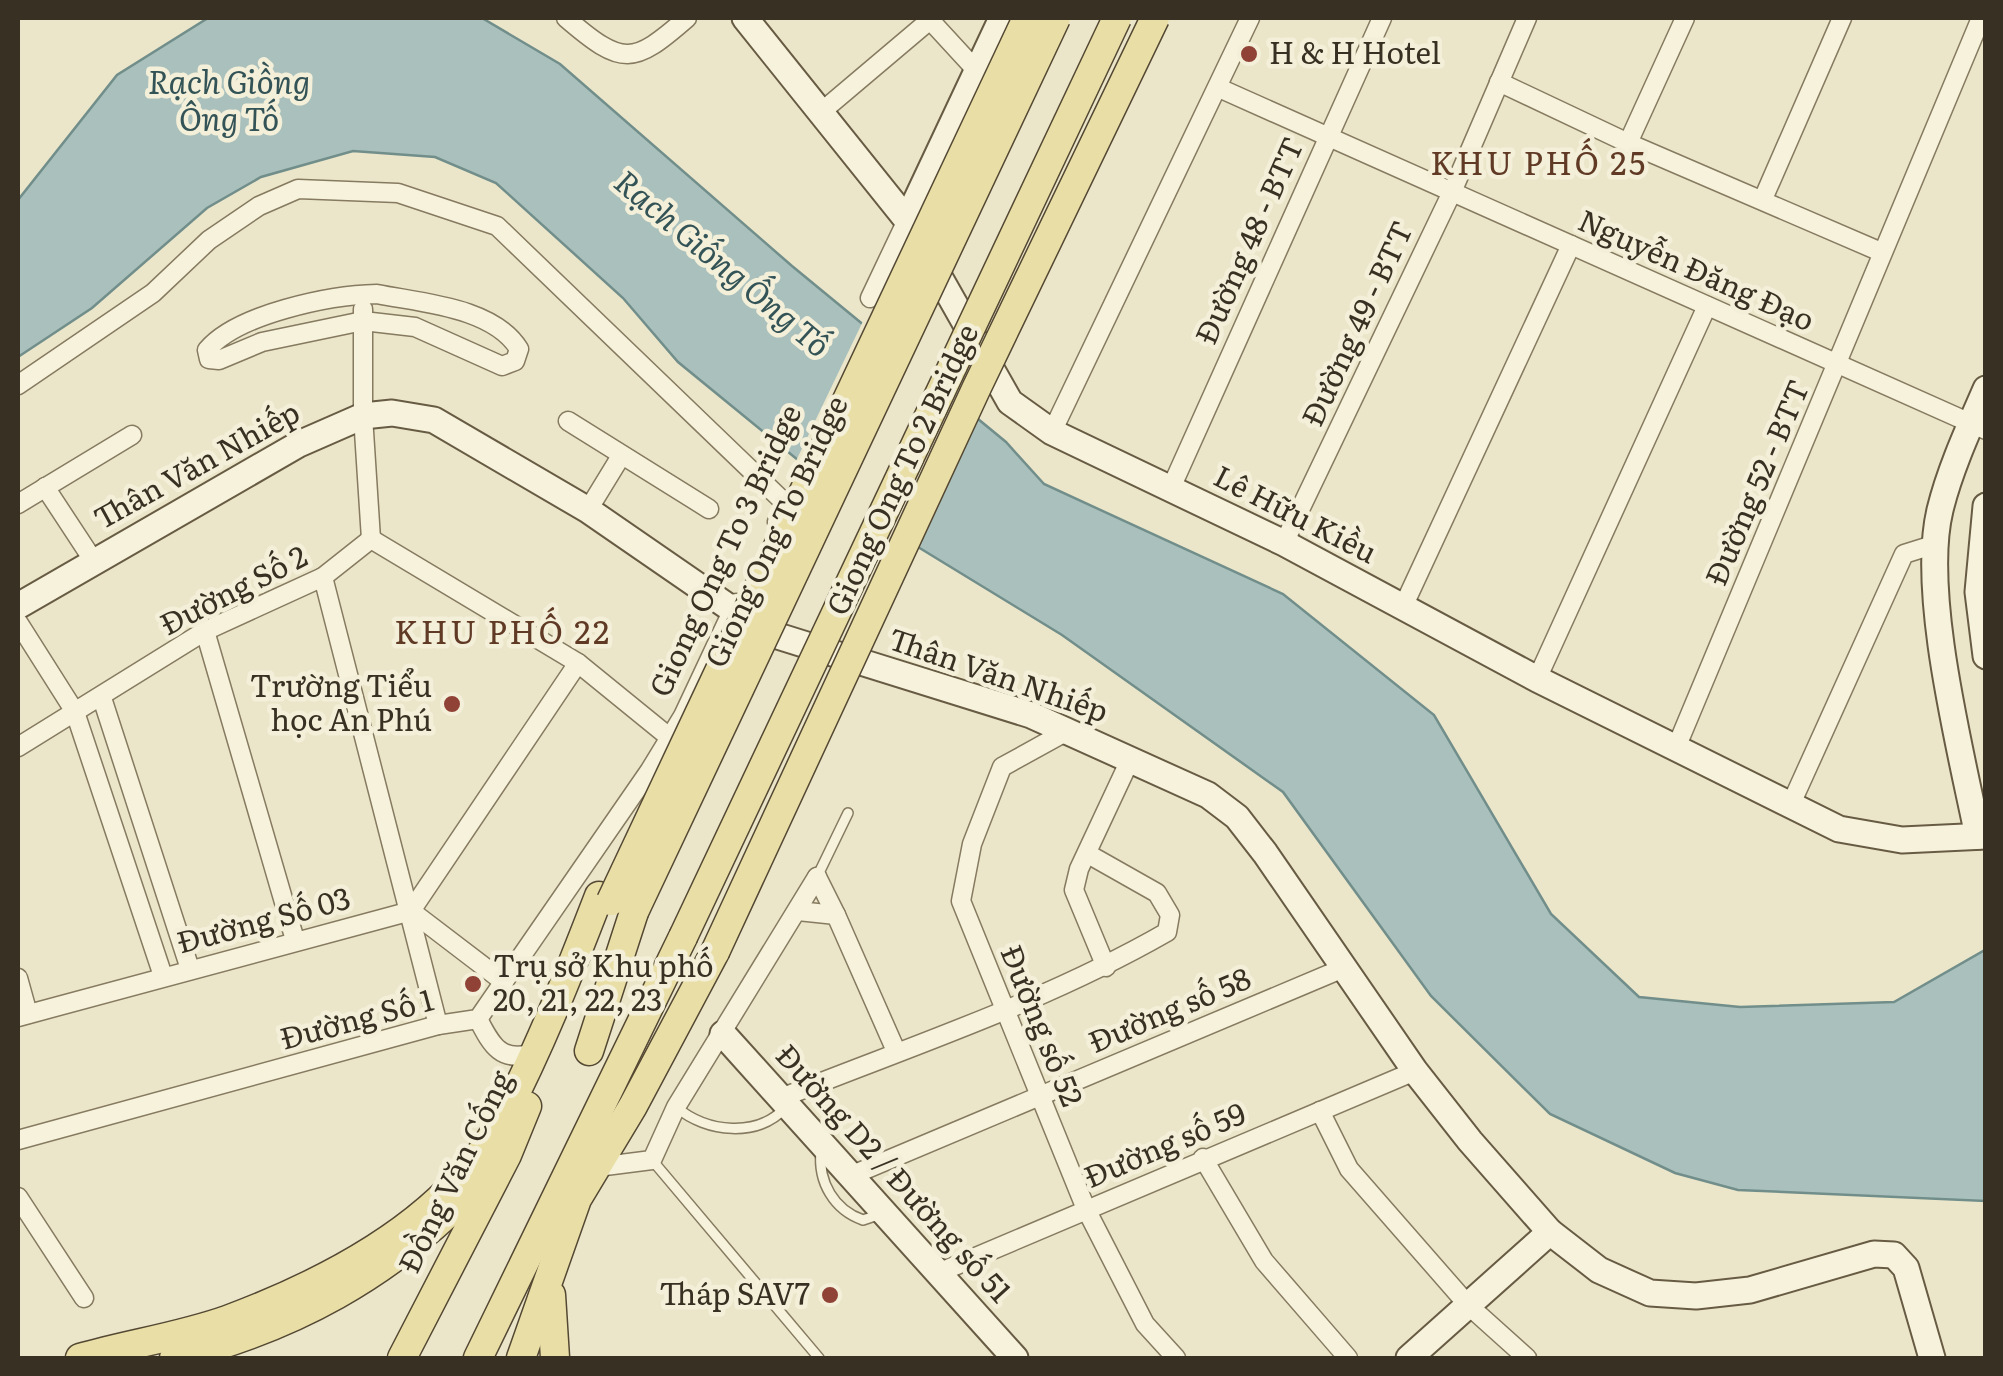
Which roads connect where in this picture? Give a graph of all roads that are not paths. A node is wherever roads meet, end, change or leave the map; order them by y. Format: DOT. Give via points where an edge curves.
graph roads {
  1 [pos="566,18"];
  2 [pos="687,18"];
  3 [pos="745,18"];
  4 [pos="1002,18"];
  5 [pos="1014,18"];
  6 [pos="1027,18"];
  7 [pos="1056,18"];
  8 [pos="1117,18"];
  9 [pos="1155,18"];
  10 [pos="1250,18"];
  11 [pos="1382,18"];
  12 [pos="1527,18"];
  13 [pos="1686,18"];
  14 [pos="1842,18"];
  15 [pos="1981,18"];
  16 [pos="931,19"];
  17 [pos="976,70"];
  18 [pos="1498,82"];
  19 [pos="1219,88"];
  20 [pos="820,113"];
  21 [pos="1327,136"];
  22 [pos="1628,143"];
  23 [pos="1452,192"];
  24 [pos="1763,199"];
  25 [pos="907,220"];
  26 [pos="1571,245"];
  27 [pos="1882,252"];
  28 [pos="362,295"];
  29 [pos="870,298"];
  30 [pos="1708,306"];
  31 [pos="363,321"];
  32 [pos="1838,364"];
  33 [pos="18,385"];
  34 [pos="1986,389"];
  35 [pos="363,416"];
  36 [pos="568,421"];
  37 [pos="1978,427"];
  38 [pos="1052,432"];
  39 [pos="132,435"];
  40 [pos="621,456"];
  41 [pos="45,487"];
  42 [pos="1171,488"];
  43 [pos="18,504"];
  44 [pos="1986,506"];
  45 [pos="708,509"];
  46 [pos="588,510"];
  47 [pos="372,539"];
  48 [pos="1284,543"];
  49 [pos="1936,544"];
  50 [pos="93,560"];
  51 [pos="323,577"];
  52 [pos="18,606"];
  53 [pos="1404,607"];
  54 [pos="734,608"];
  55 [pos="18,622"];
  56 [pos="205,631"];
  57 [pos="1986,656"];
  58 [pos="578,663"];
  59 [pos="1536,679"];
  60 [pos="102,698"];
  61 [pos="75,712"];
  62 [pos="1069,730"];
  63 [pos="669,737"];
  64 [pos="18,748"];
  65 [pos="1676,748"];
  66 [pos="1130,760"];
  67 [pos="1792,804"];
  68 [pos="848,813"];
  69 [pos="1982,836"];
  70 [pos="1088,854"];
  71 [pos="817,876"];
  72 [pos="615,903"];
  73 [pos="411,910"];
  74 [pos="798,911"];
  75 [pos="836,915"];
  76 [pos="295,940"];
  77 [pos="1106,967"];
  78 [pos="1346,967"];
  79 [pos="190,969"];
  80 [pos="163,976"];
  81 [pos="18,978"];
  82 [pos="504,982"];
  83 [pos="1007,1010"];
  84 [pos="22,1015"];
  85 [pos="478,1018"];
  86 [pos="438,1026"];
  87 [pos="723,1034"];
  88 [pos="589,1049"];
  89 [pos="896,1051"];
  90 [pos="529,1061"];
  91 [pos="1415,1071"];
  92 [pos="1039,1097"];
  93 [pos="784,1102"];
  94 [pos="676,1107"];
  95 [pos="1320,1112"];
  96 [pos="18,1140"];
  97 [pos="822,1144"];
  98 [pos="507,1155"];
  99 [pos="1203,1158"];
  100 [pos="597,1160"];
  101 [pos="652,1160"];
  102 [pos="850,1176"];
  103 [pos="18,1197"];
  104 [pos="1086,1209"];
  105 [pos="884,1213"];
  106 [pos="1550,1232"];
  107 [pos="938,1273"];
  108 [pos="551,1276"];
  109 [pos="84,1298"];
  110 [pos="1468,1305"];
  111 [pos="80,1358"];
  112 [pos="174,1358"];
  113 [pos="402,1358"];
  114 [pos="478,1358"];
  115 [pos="521,1358"];
  116 [pos="556,1358"];
  117 [pos="819,1358"];
  118 [pos="1015,1358"];
  119 [pos="1176,1358"];
  120 [pos="1348,1358"];
  121 [pos="1409,1358"];
  122 [pos="1527,1358"];
  123 [pos="1932,1358"];
  1 -- 2 [label="street" via="632,57"];
  3 -- 20 [label="street, Lê Hữu Kiều"];
  4 -- 17 [label="street"];
  5 -- 72 [label="main road, Giong Ong To 3 Bridge"];
  6 -- 72 [label="main road, Giong Ong To 3 Bridge, bridge"];
  7 -- 72 [label="main road, Giong Ong To Bridge, bridge"];
  8 -- 114 [label="main road, bridge"];
  9 -- 100 [label="main road, Giong Ong To 2 Bridge, bridge" via="715,952"];
  10 -- 19 [label="street"];
  11 -- 21 [label="street, Đường 48 - BTT"];
  12 -- 18 [label="street, Đường 49 - BTT"];
  13 -- 22 [label="street"];
  14 -- 24 [label="street"];
  15 -- 27 [label="street, Đường 52 - BTT"];
  16 -- 17 [label="street"];
  16 -- 20 [label="street"];
  17 -- 25 [label="street"];
  18 -- 22 [label="street"];
  18 -- 23 [label="street, Đường 49 - BTT"];
  19 -- 21 [label="street, Nguyễn Đăng Đạo"];
  19 -- 38 [label="street"];
  20 -- 25 [label="street, Lê Hữu Kiều"];
  21 -- 23 [label="street, Nguyễn Đăng Đạo"];
  21 -- 42 [label="street, Đường 48 - BTT"];
  22 -- 24 [label="street"];
  23 -- 26 [label="street, Nguyễn Đăng Đạo"];
  23 -- 48 [label="street, Đường 49 - BTT"];
  24 -- 27 [label="street"];
  25 -- 29 [label="street"];
  25 -- 38 [label="street, Lê Hữu Kiều" via="1010,402"];
  26 -- 30 [label="street, Nguyễn Đăng Đạo"];
  26 -- 53 [label="street"];
  27 -- 32 [label="street, Đường 52 - BTT"];
  28 -- 31 [label="street"];
  28 -- 31 [label="street" via="244,322 207,350 219,360 262,342"];
  28 -- 31 [label="street" via="460,311 512,337 519,349 515,361 502,366 415,327"];
  30 -- 32 [label="street, Nguyễn Đăng Đạo"];
  30 -- 59 [label="street"];
  31 -- 35 [label="street"];
  32 -- 37 [label="street, Nguyễn Đăng Đạo"];
  32 -- 65 [label="street, Đường 52 - BTT"];
  33 -- 54 [label="street, Đường Số 1" via="154,292 209,240 258,206 298,190 398,193 453,208 497,226 786,504"];
  34 -- 37 [label="street"];
  35 -- 46 [label="street, Thân Văn Nhiếp" via="434,420"];
  35 -- 47 [label="street"];
  35 -- 50 [label="street, Thân Văn Nhiếp" via="299,444"];
  36 -- 40 [label="street"];
  37 -- 49 [label="street" via="1939,512"];
  38 -- 42 [label="street, Lê Hữu Kiều"];
  39 -- 41 [label="street"];
  40 -- 45 [label="street"];
  40 -- 46 [label="street"];
  41 -- 43 [label="street"];
  41 -- 50 [label="street"];
  42 -- 48 [label="street, Lê Hữu Kiều"];
  44 -- 57 [label="street" via="1978,592"];
  46 -- 54 [label="street, Thân Văn Nhiếp"];
  47 -- 51 [label="street, Đường Số 2"];
  47 -- 58 [label="street"];
  48 -- 53 [label="street, Lê Hữu Kiều"];
  49 -- 67 [label="street" via="1904,554"];
  49 -- 69 [label="street" via="1948,687"];
  50 -- 52 [label="street, Thân Văn Nhiếp"];
  51 -- 56 [label="street, Đường Số 2"];
  51 -- 73 [label="street"];
  53 -- 59 [label="street, Lê Hữu Kiều"];
  54 -- 62 [label="street, Thân Văn Nhiếp" via="765,632"];
  54 -- 63 [label="street, Đường Số 1"];
  55 -- 61 [label="street"];
  56 -- 60 [label="street, Đường Số 2"];
  56 -- 76 [label="street"];
  58 -- 63 [label="street"];
  58 -- 73 [label="street"];
  59 -- 65 [label="street, Lê Hữu Kiều"];
  60 -- 61 [label="street, Đường Số 2"];
  60 -- 79 [label="street"];
  61 -- 64 [label="street, Đường Số 2"];
  61 -- 80 [label="street"];
  62 -- 66 [label="street, Thân Văn Nhiếp"];
  62 -- 83 [label="street, Đường số 52" via="1002,767 964,872 961,901"];
  63 -- 82 [label="street, Đường Số 1"];
  65 -- 67 [label="street, Lê Hữu Kiều"];
  66 -- 70 [label="street"];
  66 -- 78 [label="street, Thân Văn Nhiếp" via="1208,795 1237,817"];
  67 -- 69 [label="street, Lê Hữu Kiều" via="1839,829 1886,837"];
  68 -- 71 [label="lane"];
  70 -- 77 [label="street" via="1074,890"];
  70 -- 77 [label="street" via="1156,893 1170,915 1167,932"];
  71 -- 74 [label="street"];
  71 -- 75 [label="street"];
  72 -- 88 [label="main road"];
  72 -- 90 [label="main road, Đồng Văn Cống"];
  72 -- 98 [label="main road, Đồng Văn Cống"];
  73 -- 76 [label="street, Đường Số 03"];
  73 -- 82 [label="street"];
  73 -- 86 [label="street"];
  74 -- 75 [label="street"];
  74 -- 87 [label="street"];
  75 -- 89 [label="street"];
  76 -- 79 [label="street, Đường Số 03"];
  77 -- 83 [label="street"];
  78 -- 91 [label="street, Thân Văn Nhiếp"];
  78 -- 92 [label="street, Đường số 58"];
  79 -- 80 [label="street, Đường Số 03"];
  80 -- 84 [label="street, Đường Số 03"];
  81 -- 84 [label="street"];
  82 -- 85 [label="street, Đường Số 1"];
  83 -- 89 [label="street"];
  83 -- 92 [label="street, Đường số 52"];
  85 -- 86 [label="street, Đường Số 1"];
  85 -- 90 [label="street" via="498,1052"];
  86 -- 96 [label="street, Đường Số 1"];
  87 -- 93 [label="street, Đường D2 / Đường số 51"];
  87 -- 94 [label="street"];
  89 -- 93 [label="street"];
  90 -- 111 [label="main road, Đồng Văn Cống" via="502,1120 474,1160 363,1260 225,1320"];
  91 -- 95 [label="street, Đường số 59"];
  91 -- 106 [label="street, Thân Văn Nhiếp"];
  92 -- 102 [label="street, Đường số 58"];
  92 -- 104 [label="street, Đường số 52"];
  93 -- 94 [label="lane" via="765,1125 744,1129 704,1122"];
  93 -- 97 [label="street, Đường D2 / Đường số 51"];
  94 -- 101 [label="street"];
  95 -- 99 [label="street, Đường số 59"];
  95 -- 110 [label="street" via="1350,1169"];
  97 -- 102 [label="street, Đường D2 / Đường số 51"];
  97 -- 105 [label="lane" via="824,1186 839,1204 863,1220"];
  98 -- 112 [label="main road" via="427,1236 380,1270 318,1307"];
  98 -- 113 [label="main road, Đồng Văn Cống"];
  99 -- 104 [label="street, Đường số 59"];
  99 -- 120 [label="street" via="1264,1261"];
  100 -- 101 [label="street" via="605,1166"];
  100 -- 108 [label="main road" via="576,1199"];
  101 -- 117 [label="lane"];
  102 -- 105 [label="street, Đường D2 / Đường số 51"];
  103 -- 109 [label="street"];
  104 -- 107 [label="street, Đường số 59"];
  104 -- 119 [label="street, Đường số 52" via="1145,1324"];
  105 -- 107 [label="street, Đường D2 / Đường số 51"];
  106 -- 110 [label="street"];
  106 -- 123 [label="street, Thân Văn Nhiếp" via="1599,1270 1650,1293 1750,1290 1874,1254 1894,1255 1906,1268"];
  107 -- 118 [label="street, Đường D2 / Đường số 51"];
  108 -- 115 [label="main road"];
  108 -- 116 [label="main road"];
  110 -- 121 [label="street"];
  110 -- 122 [label="street"];
}
